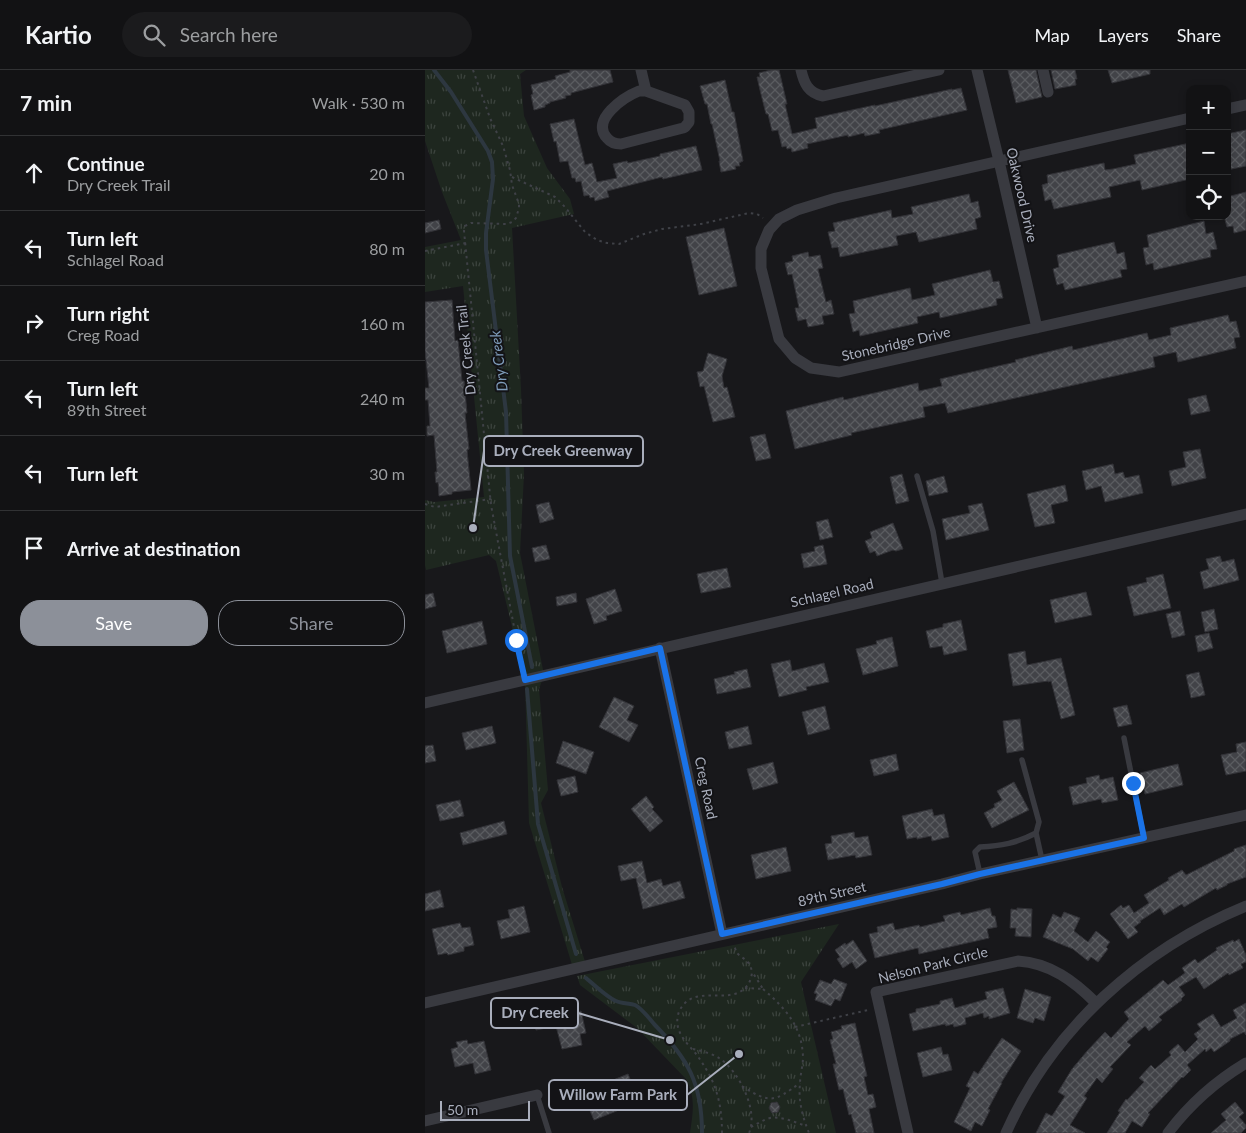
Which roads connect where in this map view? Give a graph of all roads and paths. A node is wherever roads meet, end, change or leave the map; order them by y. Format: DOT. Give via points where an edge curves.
graph roads {
  1 [pos="473,70"];
  2 [pos="641,70"];
  3 [pos="801,70"];
  4 [pos="939,70"];
  5 [pos="977,70"];
  6 [pos="1043,70"];
  7 [pos="646,91"];
  8 [pos="1048,92"];
  9 [pos="1246,104"];
  10 [pos="1231,108"];
  11 [pos="1186,119"];
  12 [pos="999,162"];
  13 [pos="511,176"];
  14 [pos="773,226"];
  15 [pos="466,243"];
  16 [pos="425,251"];
  17 [pos="1246,281"];
  18 [pos="1037,328"];
  19 [pos="917,476"];
  20 [pos="491,499"];
  21 [pos="425,504"];
  22 [pos="1246,514"];
  23 [pos="942,583"];
  24 [pos="660,648"];
  25 [pos="525,680"];
  26 [pos="425,703"];
  27 [pos="1124,738"];
  28 [pos="1022,760"];
  29 [pos="1246,815"];
  30 [pos="1036,833"];
  31 [pos="1144,838"];
  32 [pos="1043,860"];
  33 [pos="980,874"];
  34 [pos="1246,906"];
  35 [pos="726,933"];
  36 [pos="752,972"];
  37 [pos="745,988"];
  38 [pos="763,989"];
  39 [pos="425,1003"];
  40 [pos="1096,1003"];
  41 [pos="879,1007"];
  42 [pos="795,1027"];
  43 [pos="690,1048"];
  44 [pos="1246,1063"];
  45 [pos="799,1083"];
  46 [pos="742,1086"];
  47 [pos="537,1096"];
  48 [pos="425,1121"];
  49 [pos="806,1126"];
  50 [pos="751,1128"];
  51 [pos="549,1133"];
  52 [pos="722,1133"];
  53 [pos="749,1133"];
  54 [pos="809,1133"];
  55 [pos="908,1133"];
  56 [pos="1006,1133"];
  57 [pos="1169,1133"];
  1 -- 13 [label="path, Dry Creek Trail" via="503,146"];
  2 -- 7 [label="street"];
  3 -- 4 [label="street" via="808,88 823,96"];
  5 -- 12 [label="street, Oakwood Drive"];
  6 -- 8 [label="street"];
  7 -- 7 [label="street" via="685,105 689,112 687,125 624,144 611,142 601,128 605,117 633,94"];
  9 -- 10 [label="street"];
  11 -- 12 [label="street, Stonebridge Drive"];
  12 -- 14 [label="street, Stonebridge Drive" via="836,198 797,210"];
  12 -- 18 [label="street, Oakwood Drive"];
  13 -- 14 [label="path" via="555,197 585,232 607,243 619,244 662,229 749,213 757,214"];
  13 -- 15 [label="path, Dry Creek Trail" via="519,204 519,211 512,222 471,223 465,227"];
  14 -- 18 [label="street, Stonebridge Drive" via="761,249 761,268 779,339 795,358 811,368 839,372"];
  15 -- 16 [label="path"];
  15 -- 20 [label="path, Dry Creek Trail"];
  17 -- 18 [label="street, Stonebridge Drive"];
  19 -- 23 [label="lane" via="933,532"];
  20 -- 21 [label="path" via="435,507"];
  20 -- 25 [label="path, Dry Creek Trail"];
  22 -- 23 [label="street, Schlagel Road"];
  23 -- 24 [label="street, Schlagel Road"];
  24 -- 25 [label="street, Schlagel Road"];
  24 -- 35 [label="street, Creg Road"];
  25 -- 26 [label="street, Schlagel Road"];
  27 -- 31 [label="lane"];
  28 -- 30 [label="lane" via="1039,822"];
  29 -- 31 [label="street, 89th Street"];
  30 -- 32 [label="lane"];
  30 -- 33 [label="lane" via="999,846 980,847 975,852"];
  31 -- 32 [label="street, 89th Street"];
  32 -- 33 [label="street, 89th Street"];
  33 -- 35 [label="street, 89th Street"];
  34 -- 40 [label="street" via="1167,946"];
  35 -- 36 [label="path"];
  35 -- 39 [label="street, 89th Street"];
  36 -- 37 [label="path"];
  36 -- 38 [label="path"];
  37 -- 38 [label="path"];
  37 -- 43 [label="path" via="729,995 701,995 683,1005 677,1022"];
  38 -- 42 [label="path" via="786,1010"];
  40 -- 41 [label="street, Nelson Park Circle" via="1061,974 1018,961 876,992"];
  40 -- 56 [label="street" via="1043,1067"];
  41 -- 42 [label="path"];
  41 -- 55 [label="street, Nelson Park Circle"];
  42 -- 45 [label="path" via="802,1054"];
  43 -- 46 [label="path" via="719,1058 732,1069"];
  43 -- 52 [label="path" via="716,1089"];
  44 -- 57 [label="street" via="1200,1097"];
  45 -- 46 [label="path" via="782,1095 771,1098 760,1097"];
  45 -- 49 [label="path"];
  46 -- 50 [label="path" via="747,1096"];
  47 -- 48 [label="street"];
  47 -- 51 [label="lane"];
  49 -- 50 [label="path" via="775,1118"];
  49 -- 54 [label="path"];
  50 -- 53 [label="path"];
}
